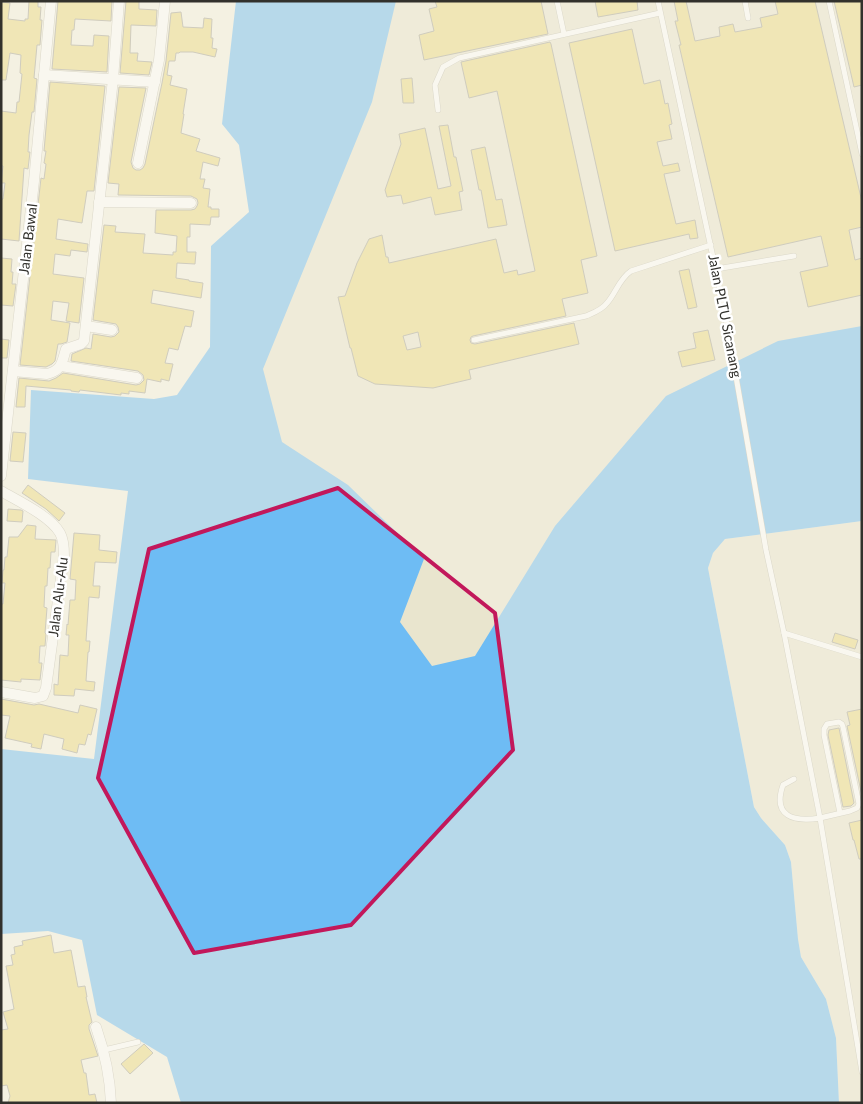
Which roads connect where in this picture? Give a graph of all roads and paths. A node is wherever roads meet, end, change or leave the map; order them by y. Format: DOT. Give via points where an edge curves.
graph roads {
  1 [pos="51,1"];
  2 [pos="119,1"];
  3 [pos="165,1"];
  4 [pos="557,1"];
  5 [pos="658,1"];
  6 [pos="745,1"];
  7 [pos="829,1"];
  8 [pos="660,13"];
  9 [pos="748,18"];
  10 [pos="564,34"];
  11 [pos="44,75"];
  12 [pos="113,79"];
  13 [pos="154,82"];
  14 [pos="438,110"];
  15 [pos="862,154"];
  16 [pos="138,163"];
  17 [pos="99,202"];
  18 [pos="191,203"];
  19 [pos="711,245"];
  20 [pos="794,256"];
  21 [pos="716,269"];
  22 [pos="86,326"];
  23 [pos="112,330"];
  24 [pos="474,340"];
  25 [pos="61,366"];
  26 [pos="13,371"];
  27 [pos="137,378"];
  28 [pos="1,476"];
  29 [pos="1,491"];
  30 [pos="784,633"];
  31 [pos="862,657"];
  32 [pos="1,692"];
  33 [pos="794,779"];
  34 [pos="840,813"];
  35 [pos="820,818"];
  36 [pos="96,1027"];
  37 [pos="138,1042"];
  38 [pos="104,1050"];
  39 [pos="862,1072"];
  40 [pos="111,1103"];
  1 -- 11 [label="street, Jalan Bawal"];
  2 -- 12 [label="street"];
  3 -- 13 [label="street"];
  4 -- 10 [label="lane"];
  5 -- 8 [label="lane, Jalan PLTU Sicanang"];
  6 -- 9 [label="lane"];
  7 -- 15 [label="lane"];
  8 -- 10 [label="lane"];
  8 -- 19 [label="lane, Jalan PLTU Sicanang"];
  10 -- 14 [label="lane" via="459,58 443,67 435,85"];
  11 -- 12 [label="street"];
  11 -- 26 [label="street, Jalan Bawal"];
  12 -- 13 [label="street"];
  12 -- 17 [label="street"];
  13 -- 16 [label="street"];
  17 -- 18 [label="street"];
  17 -- 22 [label="street"];
  19 -- 21 [label="lane, Jalan PLTU Sicanang"];
  19 -- 24 [label="lane" via="631,271 621,280 607,303 586,316"];
  20 -- 21 [label="lane"];
  21 -- 30 [label="lane, Jalan PLTU Sicanang"];
  22 -- 23 [label="street"];
  22 -- 25 [label="street" via="83,343 66,349"];
  25 -- 26 [label="street" via="47,374"];
  25 -- 27 [label="street"];
  26 -- 28 [label="street, Jalan Bawal"];
  29 -- 32 [label="street, Jalan Alu-Alu" via="46,518 60,533 64,556 46,688 42,696 35,698"];
  30 -- 31 [label="lane"];
  30 -- 35 [label="lane, Jalan PLTU Sicanang"];
  33 -- 35 [label="lane" via="783,785 780,795 786,815 800,819"];
  34 -- 34 [label="lane" via="857,808 858,804 843,727 839,722 827,724 824,735"];
  34 -- 35 [label="lane"];
  35 -- 39 [label="lane, Jalan PLTU Sicanang"];
  36 -- 38 [label="street"];
  37 -- 38 [label="lane"];
  38 -- 40 [label="street" via="111,1081"];
}
